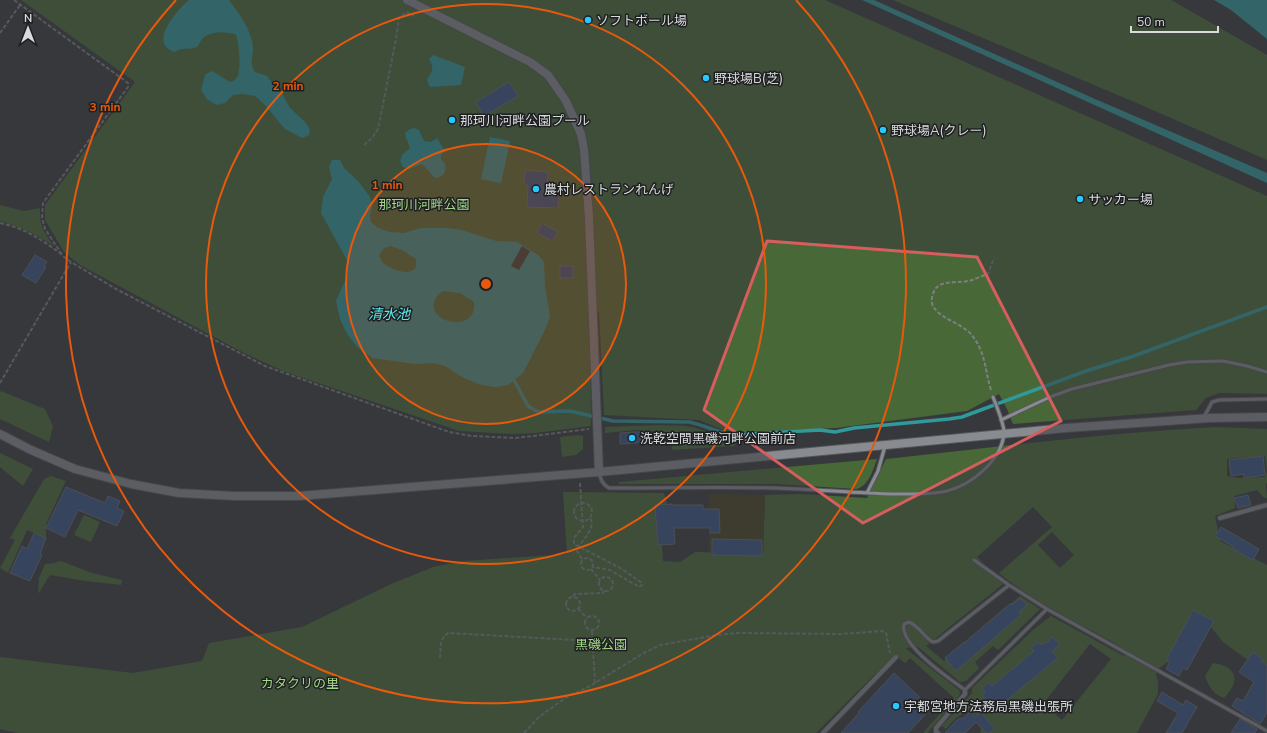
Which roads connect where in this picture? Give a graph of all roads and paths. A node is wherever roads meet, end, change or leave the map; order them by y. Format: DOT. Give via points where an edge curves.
graph roads {
  1 [pos="14,0"];
  2 [pos="407,0"];
  3 [pos="21,5"];
  4 [pos="399,18"];
  5 [pos="0,33"];
  6 [pos="364,145"];
  7 [pos="0,223"];
  8 [pos="63,256"];
  9 [pos="994,258"];
  10 [pos="71,262"];
  11 [pos="1267,372"];
  12 [pos="0,383"];
  13 [pos="993,397"];
  14 [pos="1267,398"];
  15 [pos="1267,417"];
  16 [pos="1203,418"];
  17 [pos="1000,420"];
  18 [pos="598,428"];
  19 [pos="0,434"];
  20 [pos="1004,434"];
  21 [pos="886,445"];
  22 [pos="599,472"];
  23 [pos="580,474"];
  24 [pos="867,493"];
  25 [pos="582,503"];
  26 [pos="1267,505"];
  27 [pos="590,518"];
  28 [pos="1220,518"];
  29 [pos="582,559"];
  30 [pos="974,560"];
  31 [pos="593,566"];
  32 [pos="591,569"];
  33 [pos="600,580"];
  34 [pos="1009,585"];
  35 [pos="604,591"];
  36 [pos="573,596"];
  37 [pos="578,609"];
  38 [pos="1047,609"];
  39 [pos="587,618"];
  40 [pos="592,631"];
  41 [pos="593,641"];
  42 [pos="896,657"];
  43 [pos="440,658"];
  44 [pos="892,661"];
  45 [pos="595,683"];
  46 [pos="965,690"];
  47 [pos="1267,724"];
  48 [pos="1266,730"];
  49 [pos="524,733"];
  50 [pos="823,733"];
  51 [pos="938,733"];
  1 -- 3 [label="path"];
  2 -- 18 [label="street" via="530,62 548,75 572,112 584,149"];
  3 -- 5 [label="path"];
  3 -- 8 [label="path" via="128,83 128,87 43,203 42,218 45,229"];
  4 -- 6 [label="path" via="378,129"];
  7 -- 8 [label="path" via="38,237"];
  8 -- 10 [label="path"];
  9 -- 13 [label="path" via="988,274 968,281 939,286 934,291 932,303 934,309 973,336 982,350"];
  10 -- 12 [label="path"];
  10 -- 18 [label="path" via="265,366 449,432 516,438"];
  11 -- 17 [label="lane" via="1223,361 1169,365 1072,389"];
  13 -- 17 [label="lane"];
  14 -- 16 [label="lane" via="1212,402"];
  15 -- 16 [label="street"];
  16 -- 20 [label="street"];
  17 -- 20 [label="lane"];
  18 -- 22 [label="street"];
  19 -- 23 [label="street" via="75,469 131,484 179,493 299,496"];
  20 -- 21 [label="street"];
  20 -- 24 [label="lane" via="993,461 969,482 947,491 919,494"];
  21 -- 22 [label="street"];
  21 -- 24 [label="lane" via="878,471"];
  22 -- 23 [label="street"];
  22 -- 24 [label="lane" via="603,485 609,488 776,488"];
  23 -- 25 [label="path"];
  25 -- 27 [label="path, bridge" via="591,508"];
  25 -- 27 [label="path, bridge" via="575,508 575,514 581,520"];
  25 -- 31 [label="path" via="583,527 574,538 574,544 622,569 642,585 639,588 610,570"];
  26 -- 28 [label="street"];
  27 -- 29 [label="path, bridge" via="591,527 578,548"];
  29 -- 31 [label="path" via="588,558"];
  29 -- 32 [label="path" via="581,568 587,571"];
  30 -- 34 [label="lane"];
  31 -- 32 [label="path"];
  32 -- 33 [label="path"];
  33 -- 35 [label="path" via="599,586"];
  33 -- 35 [label="path" via="608,577 613,583 611,589"];
  34 -- 38 [label="lane"];
  34 -- 46 [label="lane" via="938,641 928,639 914,624 904,624 906,638 915,650"];
  35 -- 36 [label="path"];
  36 -- 37 [label="path" via="580,602"];
  36 -- 37 [label="path" via="567,600 566,606 571,611"];
  37 -- 39 [label="path"];
  38 -- 46 [label="lane"];
  38 -- 48 [label="lane"];
  39 -- 40 [label="path" via="584,621 585,626"];
  39 -- 40 [label="path" via="594,617 599,622 598,627"];
  40 -- 41 [label="path"];
  41 -- 43 [label="path" via="448,633 441,641"];
  41 -- 45 [label="path"];
  42 -- 44 [label="street"];
  44 -- 45 [label="path" via="888,638 882,631 842,634 738,633 660,645"];
  44 -- 50 [label="street"];
  45 -- 49 [label="path" via="565,698"];
  46 -- 51 [label="street" via="966,694 936,728"];
  47 -- 48 [label="lane"];
}
